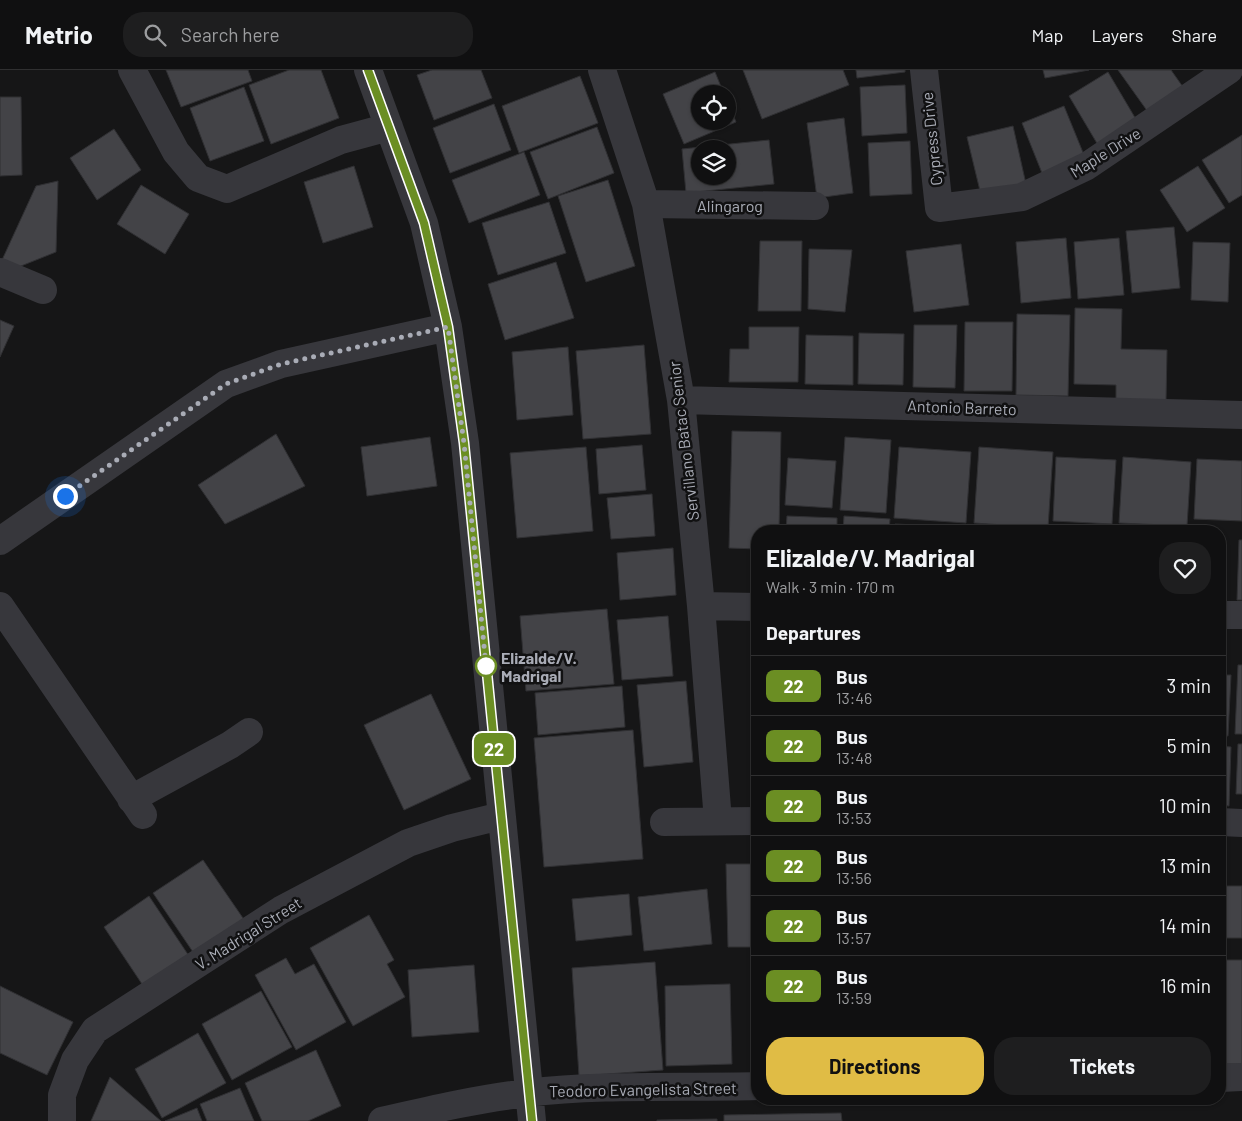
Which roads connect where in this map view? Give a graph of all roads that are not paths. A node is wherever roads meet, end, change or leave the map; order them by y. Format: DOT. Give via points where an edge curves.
graph roads {
  1 [pos="132,70"];
  2 [pos="368,70"];
  3 [pos="924,70"];
  4 [pos="1229,70"];
  5 [pos="604,71"];
  6 [pos="389,128"];
  7 [pos="646,204"];
  8 [pos="815,206"];
  9 [pos="939,208"];
  10 [pos="0,272"];
  11 [pos="43,290"];
  12 [pos="448,327"];
  13 [pos="681,400"];
  14 [pos="1242,415"];
  15 [pos="0,541"];
  16 [pos="0,606"];
  17 [pos="701,606"];
  18 [pos="751,607"];
  19 [pos="1226,615"];
  20 [pos="1242,615"];
  21 [pos="248,732"];
  22 [pos="500,816"];
  23 [pos="718,821"];
  24 [pos="751,821"];
  25 [pos="664,822"];
  26 [pos="1226,822"];
  27 [pos="1242,822"];
  28 [pos="1226,1078"];
  29 [pos="1242,1078"];
  30 [pos="751,1086"];
  31 [pos="528,1093"];
  32 [pos="62,1121"];
  33 [pos="382,1121"];
  34 [pos="532,1121"];
  1 -- 6 [label="street" via="176,152 198,178 227,189 341,140"];
  2 -- 6 [label="street"];
  3 -- 9 [label="street, Cypress Drive"];
  4 -- 9 [label="street, Maple Drive" via="1079,170 1022,197"];
  5 -- 7 [label="street, Servillano Batac Senior"];
  6 -- 12 [label="street" via="424,223"];
  7 -- 8 [label="street, Alingarog"];
  7 -- 13 [label="street, Servillano Batac Senior"];
  10 -- 11 [label="street"];
  12 -- 15 [label="street" via="281,364 226,384"];
  12 -- 22 [label="street" via="464,443"];
  13 -- 14 [label="street, Antonio Barreto"];
  13 -- 17 [label="street, Servillano Batac Senior"];
  16 -- 21 [label="street" via="137,807"];
  17 -- 18 [label="street"];
  17 -- 23 [label="street, Servillano Batac Senior"];
  19 -- 20 [label="street"];
  22 -- 31 [label="street"];
  22 -- 32 [label="street, V. Madrigal Street" via="408,843 281,910 95,1030 74,1060 62,1095"];
  23 -- 24 [label="street"];
  23 -- 25 [label="street"];
  26 -- 27 [label="street"];
  28 -- 29 [label="street"];
  30 -- 31 [label="street, Teodoro Evangelista Street"];
  31 -- 33 [label="street, Teodoro Evangelista Street" via="465,1102"];
  31 -- 34 [label="street"];
}
